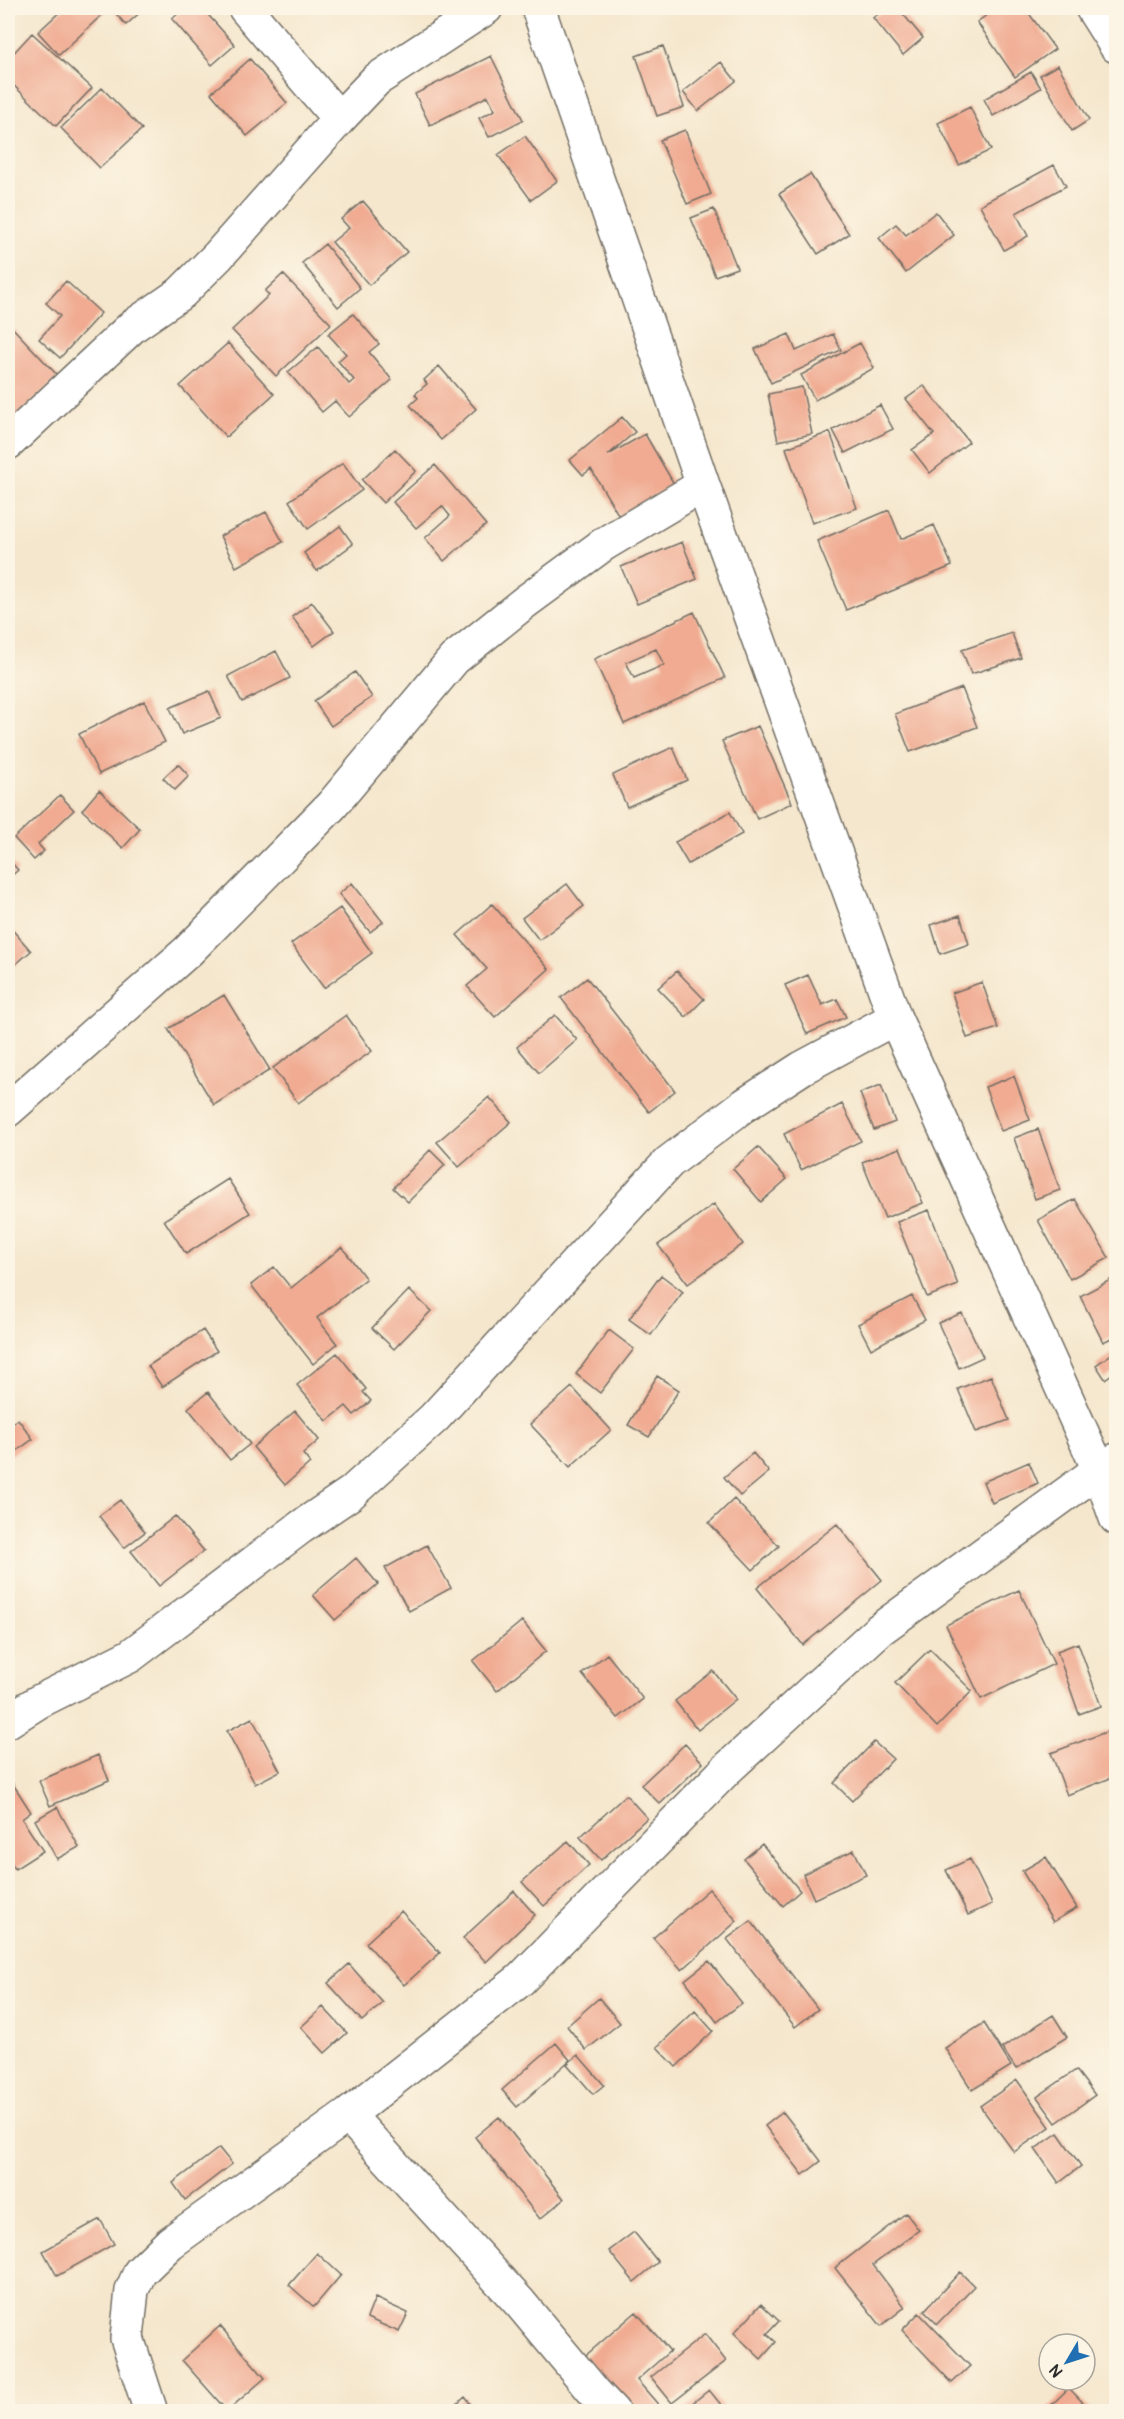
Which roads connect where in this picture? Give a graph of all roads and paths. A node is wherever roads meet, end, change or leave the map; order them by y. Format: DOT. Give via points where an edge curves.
graph roads {
  1 [pos="245,8"];
  2 [pos="486,8"];
  3 [pos="538,8"];
  4 [pos="1092,8"];
  5 [pos="1116,46"];
  6 [pos="339,119"];
  7 [pos="8,443"];
  8 [pos="703,485"];
  9 [pos="895,1018"];
  10 [pos="8,1110"];
  11 [pos="1108,1465"];
  12 [pos="1116,1518"];
  13 [pos="8,1721"];
  14 [pos="348,2115"];
  15 [pos="151,2412"];
  16 [pos="613,2412"];
  1 -- 6 [label="street"];
  2 -- 6 [label="street" via="376,80"];
  3 -- 8 [label="street"];
  4 -- 5 [label="street"];
  6 -- 7 [label="street" via="181,294 133,326"];
  8 -- 9 [label="street"];
  8 -- 10 [label="street" via="604,544 454,659 332,806 188,951"];
  9 -- 11 [label="street"];
  9 -- 13 [label="street" via="802,1068 743,1106 669,1162 434,1418 351,1493 130,1656"];
  11 -- 12 [label="street"];
  11 -- 14 [label="street" via="879,1630 727,1769 520,1980"];
  14 -- 15 [label="street" via="170,2242 140,2271 132,2290 127,2338"];
  14 -- 16 [label="street" via="520,2303"];
}
